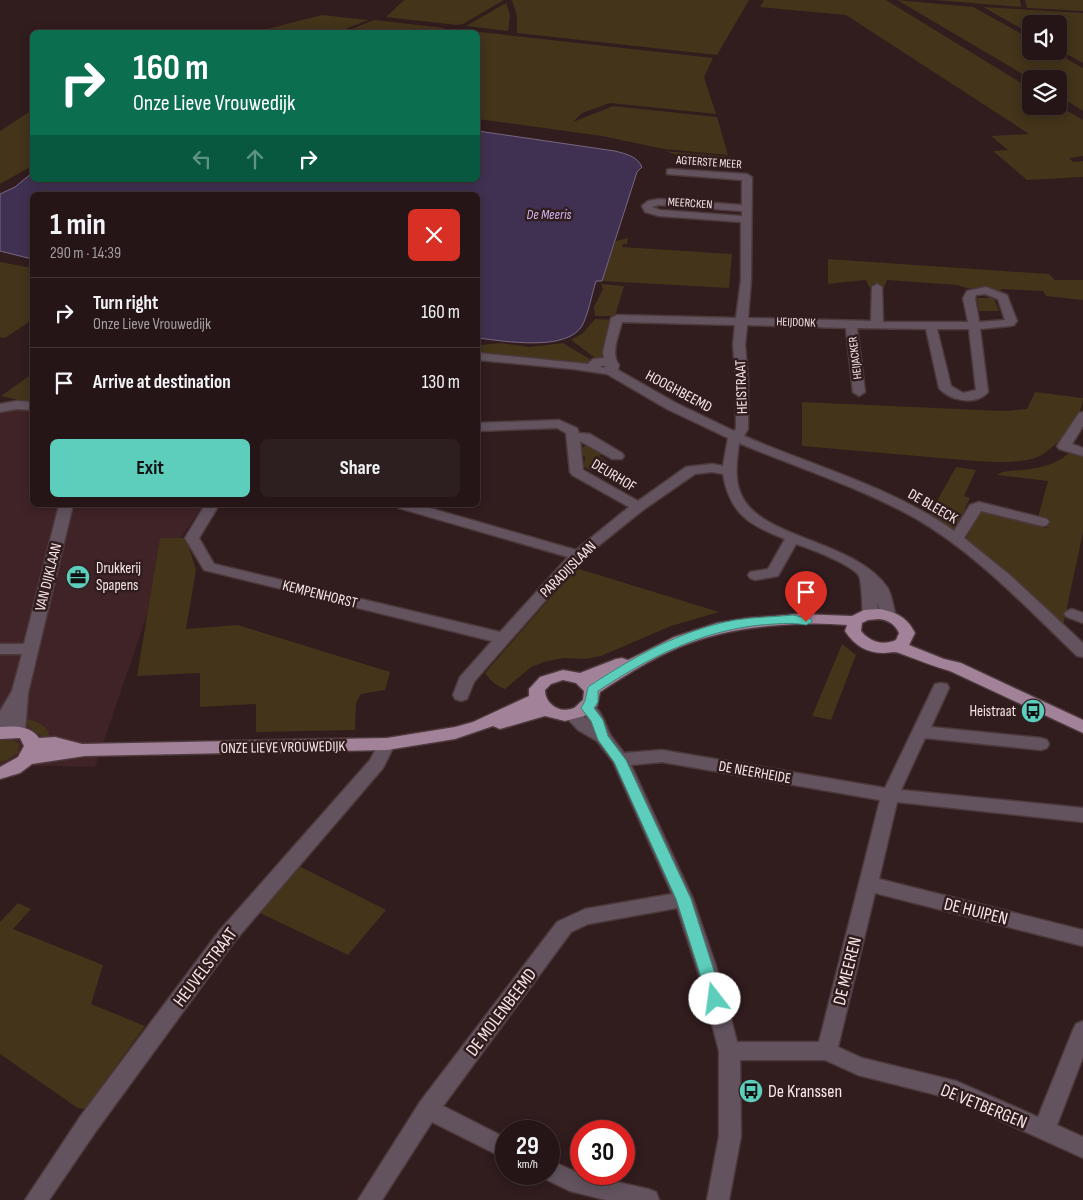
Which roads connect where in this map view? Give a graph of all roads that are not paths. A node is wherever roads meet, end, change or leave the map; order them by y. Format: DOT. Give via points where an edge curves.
graph roads {
  1 [pos="670,172"];
  2 [pos="747,177"];
  3 [pos="748,213"];
  4 [pos="878,287"];
  5 [pos="742,321"];
  6 [pos="851,324"];
  7 [pos="877,325"];
  8 [pos="931,326"];
  9 [pos="480,358"];
  10 [pos="609,366"];
  11 [pos="859,392"];
  12 [pos="30,406"];
  13 [pos="0,408"];
  14 [pos="1083,416"];
  15 [pos="480,427"];
  16 [pos="573,437"];
  17 [pos="735,437"];
  18 [pos="1083,452"];
  19 [pos="617,456"];
  20 [pos="729,472"];
  21 [pos="66,507"];
  22 [pos="211,507"];
  23 [pos="411,507"];
  24 [pos="638,508"];
  25 [pos="1042,522"];
  26 [pos="793,537"];
  27 [pos="957,539"];
  28 [pos="577,556"];
  29 [pos="755,575"];
  30 [pos="866,577"];
  31 [pos="871,614"];
  32 [pos="888,616"];
  33 [pos="854,626"];
  34 [pos="502,638"];
  35 [pos="902,642"];
  36 [pos="0,649"];
  37 [pos="30,649"];
  38 [pos="1083,652"];
  39 [pos="586,684"];
  40 [pos="941,688"];
  41 [pos="20,693"];
  42 [pos="461,695"];
  43 [pos="541,704"];
  44 [pos="587,708"];
  45 [pos="571,714"];
  46 [pos="1083,727"];
  47 [pos="0,731"];
  48 [pos="17,731"];
  49 [pos="920,732"];
  50 [pos="602,737"];
  51 [pos="388,744"];
  52 [pos="1041,744"];
  53 [pos="31,751"];
  54 [pos="620,760"];
  55 [pos="0,773"];
  56 [pos="890,795"];
  57 [pos="1083,815"];
  58 [pos="870,884"];
  59 [pos="684,899"];
  60 [pos="1083,938"];
  61 [pos="1083,1030"];
  62 [pos="729,1051"];
  63 [pos="826,1051"];
  64 [pos="428,1109"];
  65 [pos="1044,1130"];
  66 [pos="495,1142"];
  67 [pos="1083,1148"];
  68 [pos="560,1175"];
  69 [pos="36,1200"];
  70 [pos="369,1200"];
  71 [pos="648,1200"];
  72 [pos="718,1200"];
  1 -- 2 [label="street, AGTERSTE MEER"];
  2 -- 3 [label="street, HEISTRAAT"];
  3 -- 3 [label="street, MEERCKEN" via="659,202 647,206 659,213"];
  3 -- 5 [label="street, HEISTRAAT"];
  4 -- 7 [label="street"];
  5 -- 6 [label="street, HEIJDONK"];
  5 -- 10 [label="street, HEIJDONK" via="617,318"];
  5 -- 17 [label="street, HEISTRAAT" via="738,345 742,429"];
  6 -- 7 [label="street, HEIJDONK"];
  6 -- 11 [label="street, HEIJACKER"];
  7 -- 8 [label="street, HEIJDONK"];
  8 -- 8 [label="street, HEIJDONK" via="945,388 961,397 982,392 975,326"];
  9 -- 10 [label="street" via="595,369"];
  10 -- 17 [label="street, HOOGHBEEMD" via="663,403"];
  12 -- 13 [label="street"];
  14 -- 18 [label="street" via="1064,446"];
  15 -- 16 [label="street, DEURHOF" via="558,424 572,431"];
  16 -- 19 [label="street, DEURHOF" via="585,437"];
  16 -- 24 [label="street, DEURHOF" via="578,472"];
  17 -- 20 [label="street, HEISTRAAT"];
  17 -- 27 [label="street, DE BLEECK" via="889,500"];
  20 -- 24 [label="street, PARADIJSLAAN" via="712,468 691,470"];
  20 -- 26 [label="street, HEISTRAAT" via="733,492 743,510 762,525"];
  21 -- 37 [label="street, VAN DIJKLAAN"];
  22 -- 34 [label="street, KEMPENHORST" via="192,538 209,567"];
  23 -- 28 [label="street"];
  24 -- 28 [label="street, PARADIJSLAAN"];
  25 -- 27 [label="street" via="978,506"];
  26 -- 29 [label="street" via="773,573"];
  26 -- 30 [label="street, HEISTRAAT" via="848,560"];
  27 -- 38 [label="street, DE BLEECK" via="1001,574"];
  28 -- 34 [label="street, PARADIJSLAAN"];
  30 -- 31 [label="street"];
  30 -- 32 [label="street, HEISTRAAT" via="881,588"];
  31 -- 32 [label="main road"];
  31 -- 33 [label="main road" via="864,615"];
  32 -- 35 [label="main road" via="905,628"];
  33 -- 35 [label="main road" via="862,642 870,646 880,648"];
  33 -- 39 [label="main road" via="793,619 736,624 701,632"];
  34 -- 42 [label="street, PARADIJSLAAN" via="466,681"];
  35 -- 46 [label="main road" via="939,663 955,667"];
  36 -- 37 [label="street"];
  37 -- 41 [label="street, VAN DIJKLAAN"];
  39 -- 43 [label="main road" via="563,675 545,680 536,692"];
  39 -- 44 [label="main road" via="592,702"];
  40 -- 49 [label="street"];
  41 -- 47 [label="street, VAN DIJKLAAN"];
  41 -- 48 [label="street, VAN DIJKLAAN"];
  43 -- 45 [label="main road" via="562,715"];
  43 -- 51 [label="main road, ONZE LIEVE VROUWEDIJK" via="504,723"];
  44 -- 45 [label="main road"];
  44 -- 50 [label="street" via="597,720"];
  45 -- 50 [label="street"];
  47 -- 48 [label="main road"];
  48 -- 53 [label="main road" via="31,738"];
  49 -- 52 [label="street"];
  49 -- 56 [label="street"];
  50 -- 54 [label="street"];
  51 -- 53 [label="main road, ONZE LIEVE VROUWEDIJK"];
  51 -- 69 [label="street, HEUVELSTRAAT" via="377,764 228,936 88,1124"];
  53 -- 55 [label="main road" via="12,770"];
  54 -- 56 [label="street, DE NEERHEIDE" via="662,756"];
  54 -- 59 [label="street"];
  56 -- 57 [label="street, DE NEERHEIDE"];
  56 -- 58 [label="street, DE MEEREN"];
  58 -- 60 [label="street, DE HUIPEN"];
  58 -- 63 [label="street, DE MEEREN"];
  59 -- 62 [label="street" via="711,981"];
  59 -- 64 [label="street, DE MOLENBEEMD" via="585,916 564,927"];
  61 -- 65 [label="street"];
  62 -- 63 [label="street"];
  62 -- 72 [label="street" via="730,1136"];
  63 -- 65 [label="street, DE VETBERGEN" via="858,1066 956,1090"];
  64 -- 66 [label="street"];
  64 -- 70 [label="street, DE MOLENBEEMD"];
  65 -- 67 [label="street, DE VETBERGEN"];
  68 -- 71 [label="street"];
}
